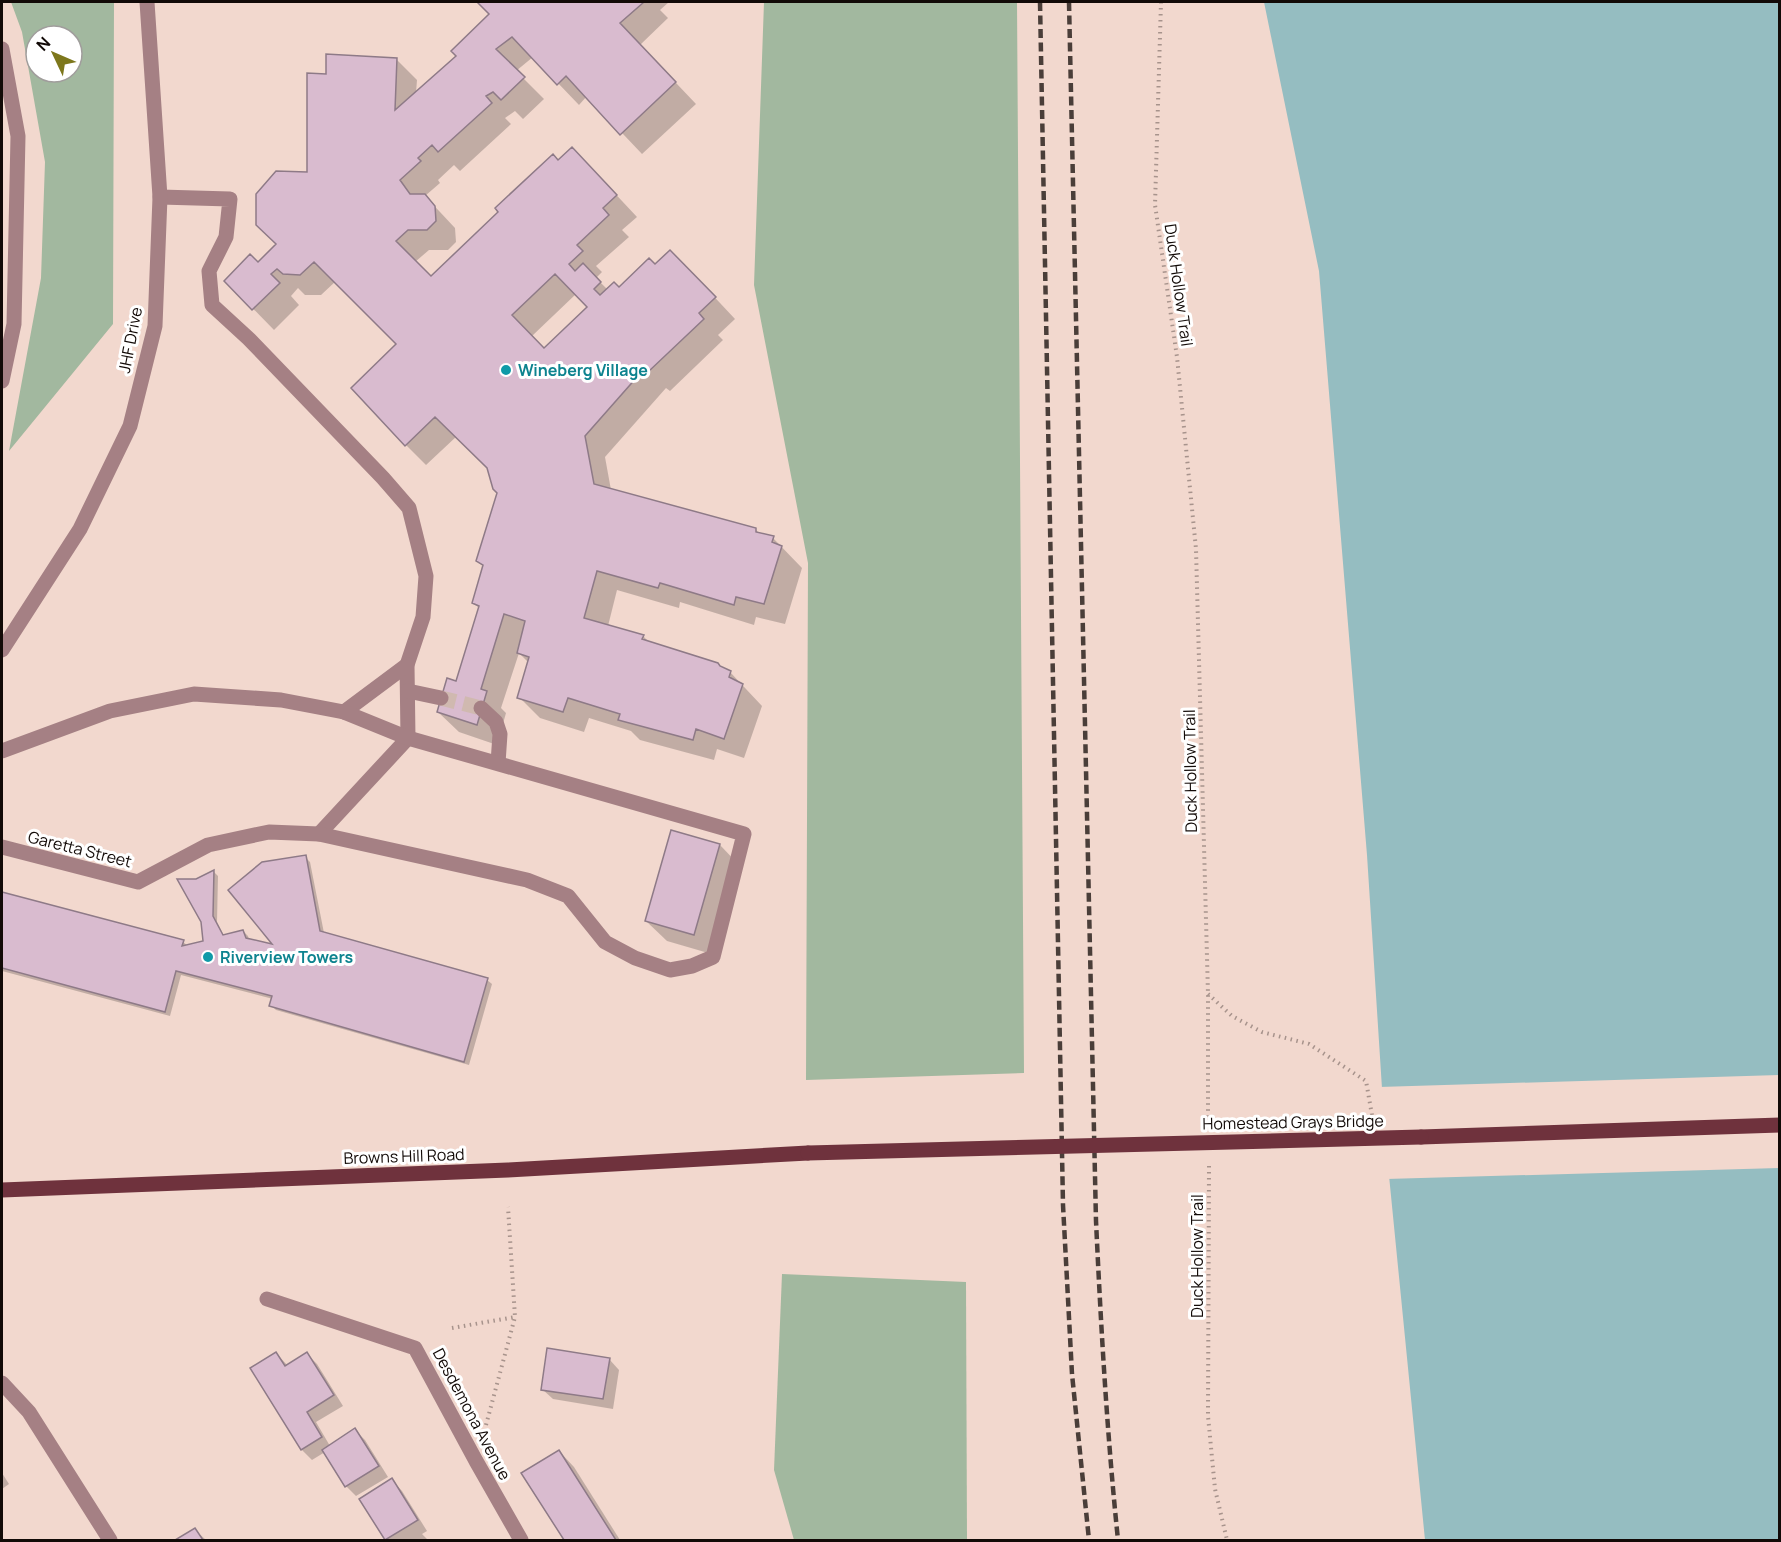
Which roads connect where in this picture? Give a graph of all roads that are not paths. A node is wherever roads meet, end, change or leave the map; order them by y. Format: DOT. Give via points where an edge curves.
graph roads {
  1 [pos="147,2"];
  2 [pos="2,49"];
  3 [pos="160,197"];
  4 [pos="2,381"];
  5 [pos="2,650"];
  6 [pos="407,664"];
  7 [pos="408,691"];
  8 [pos="441,698"];
  9 [pos="481,708"];
  10 [pos="344,712"];
  11 [pos="408,738"];
  12 [pos="2,751"];
  13 [pos="498,763"];
  14 [pos="319,834"];
  15 [pos="2,847"];
  16 [pos="1779,1125"];
  17 [pos="808,1153"];
  18 [pos="2,1190"];
  19 [pos="267,1299"];
  20 [pos="2,1383"];
  21 [pos="110,1540"];
  22 [pos="521,1540"];
  1 -- 3 [label="street, JHF Drive"];
  2 -- 4 [label="street" via="18,136 14,324"];
  3 -- 5 [label="street, JHF Drive" via="155,326 130,426 80,529"];
  3 -- 6 [label="street" via="230,199 226,237 209,271 212,305 409,508 426,576 423,617"];
  6 -- 7 [label="street"];
  6 -- 10 [label="street"];
  7 -- 8 [label="street"];
  7 -- 11 [label="street"];
  9 -- 13 [label="street" via="496,722 500,734"];
  10 -- 11 [label="street"];
  10 -- 12 [label="street" via="281,700 194,694 110,711"];
  11 -- 13 [label="street"];
  11 -- 14 [label="street"];
  13 -- 14 [label="street, Garetta Street" via="744,834 713,957 670,970 605,942 568,896 528,879"];
  14 -- 15 [label="street, Garetta Street" via="269,832 208,845 138,882"];
  16 -- 17 [label="main road, Homestead Grays Bridge, bridge"];
  17 -- 18 [label="main road, Browns Hill Road"];
  19 -- 22 [label="street, Desdemona Avenue" via="416,1348"];
  20 -- 21 [label="street" via="29,1412"];
}
